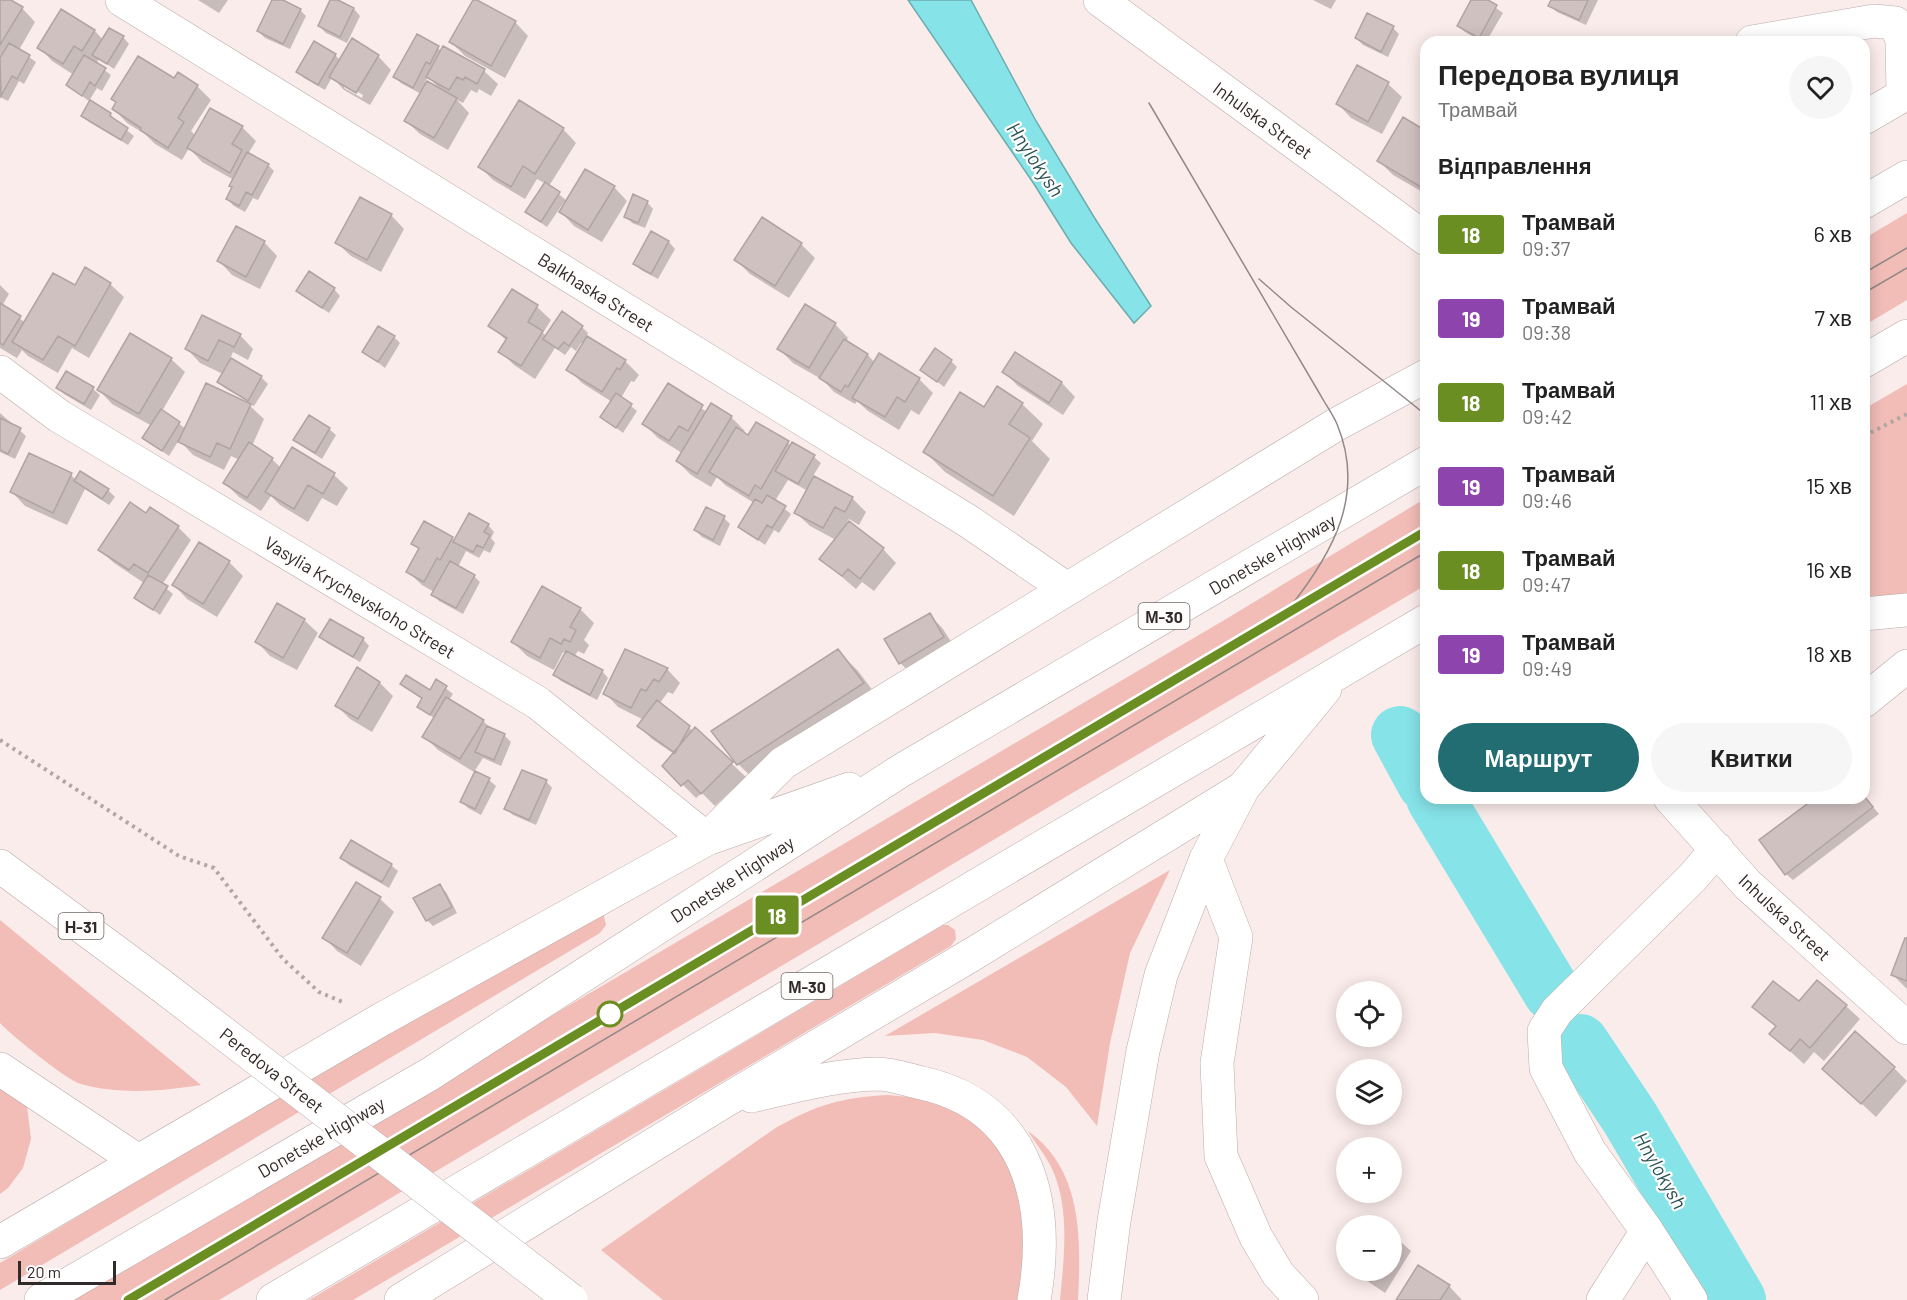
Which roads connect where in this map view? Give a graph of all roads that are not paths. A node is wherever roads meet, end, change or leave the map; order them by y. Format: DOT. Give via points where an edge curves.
graph roads {
  1 [pos="122,0"];
  2 [pos="1100,0"];
  3 [pos="1787,36"];
  4 [pos="1905,94"];
  5 [pos="1870,114"];
  6 [pos="1907,177"];
  7 [pos="1870,199"];
  8 [pos="1420,235"];
  9 [pos="1907,336"];
  10 [pos="1870,358"];
  11 [pos="0,372"];
  12 [pos="1420,379"];
  13 [pos="1420,467"];
  14 [pos="1067,589"];
  15 [pos="1907,610"];
  16 [pos="1870,613"];
  17 [pos="1420,625"];
  18 [pos="1907,666"];
  19 [pos="1340,672"];
  20 [pos="1870,696"];
  21 [pos="902,770"];
  22 [pos="1243,788"];
  23 [pos="1676,804"];
  24 [pos="707,839"];
  25 [pos="1717,849"];
  26 [pos="1206,859"];
  27 [pos="0,866"];
  28 [pos="1907,1028"];
  29 [pos="0,1069"];
  30 [pos="723,1102"];
  31 [pos="138,1161"];
  32 [pos="1647,1231"];
  33 [pos="3,1239"];
  34 [pos="404,1299"];
  35 [pos="41,1300"];
  36 [pos="273,1300"];
  37 [pos="571,1300"];
  38 [pos="1034,1300"];
  39 [pos="1104,1300"];
  40 [pos="1302,1300"];
  41 [pos="1603,1300"];
  42 [pos="1691,1300"];
  1 -- 14 [label="main road, Balkhaska Street" via="968,521"];
  2 -- 8 [label="main road, Inhulska Street"];
  3 -- 4 [label="main road" via="1874,21 1895,23 1902,40"];
  4 -- 5 [label="main road"];
  6 -- 7 [label="main road"];
  9 -- 10 [label="main road"];
  11 -- 24 [label="main road, Vasylia Krychevskoho Street" via="59,416 538,703"];
  12 -- 14 [label="main road" via="1337,424"];
  13 -- 21 [label="main road, Donetske Highway / М-30"];
  14 -- 24 [label="main road" via="783,763"];
  15 -- 16 [label="main road"];
  17 -- 19 [label="main road, М-30"];
  18 -- 20 [label="main road"];
  19 -- 22 [label="main road"];
  19 -- 36 [label="main road, М-30"];
  21 -- 24 [label="main road"];
  21 -- 35 [label="main road, Donetske Highway / М-30" via="430,1074"];
  22 -- 26 [label="main road"];
  22 -- 30 [label="main road"];
  23 -- 25 [label="main road, Inhulska Street"];
  24 -- 31 [label="main road" via="382,1019"];
  25 -- 28 [label="main road, Inhulska Street" via="1748,885"];
  25 -- 32 [label="main road" via="1557,1011 1544,1031 1546,1068 1590,1152"];
  26 -- 39 [label="main road" via="1161,975 1143,1051"];
  26 -- 40 [label="main road" via="1236,937 1217,1063 1221,1156 1256,1237 1278,1274"];
  27 -- 37 [label="main road, Peredova Street / Н-31, bridge"];
  29 -- 31 [label="main road"];
  30 -- 34 [label="main road"];
  30 -- 38 [label="main road" via="829,1078 880,1074 941,1088 983,1110 1011,1137 1035,1196 1040,1234"];
  31 -- 33 [label="main road"];
  32 -- 41 [label="main road"];
  32 -- 42 [label="main road"];
}
